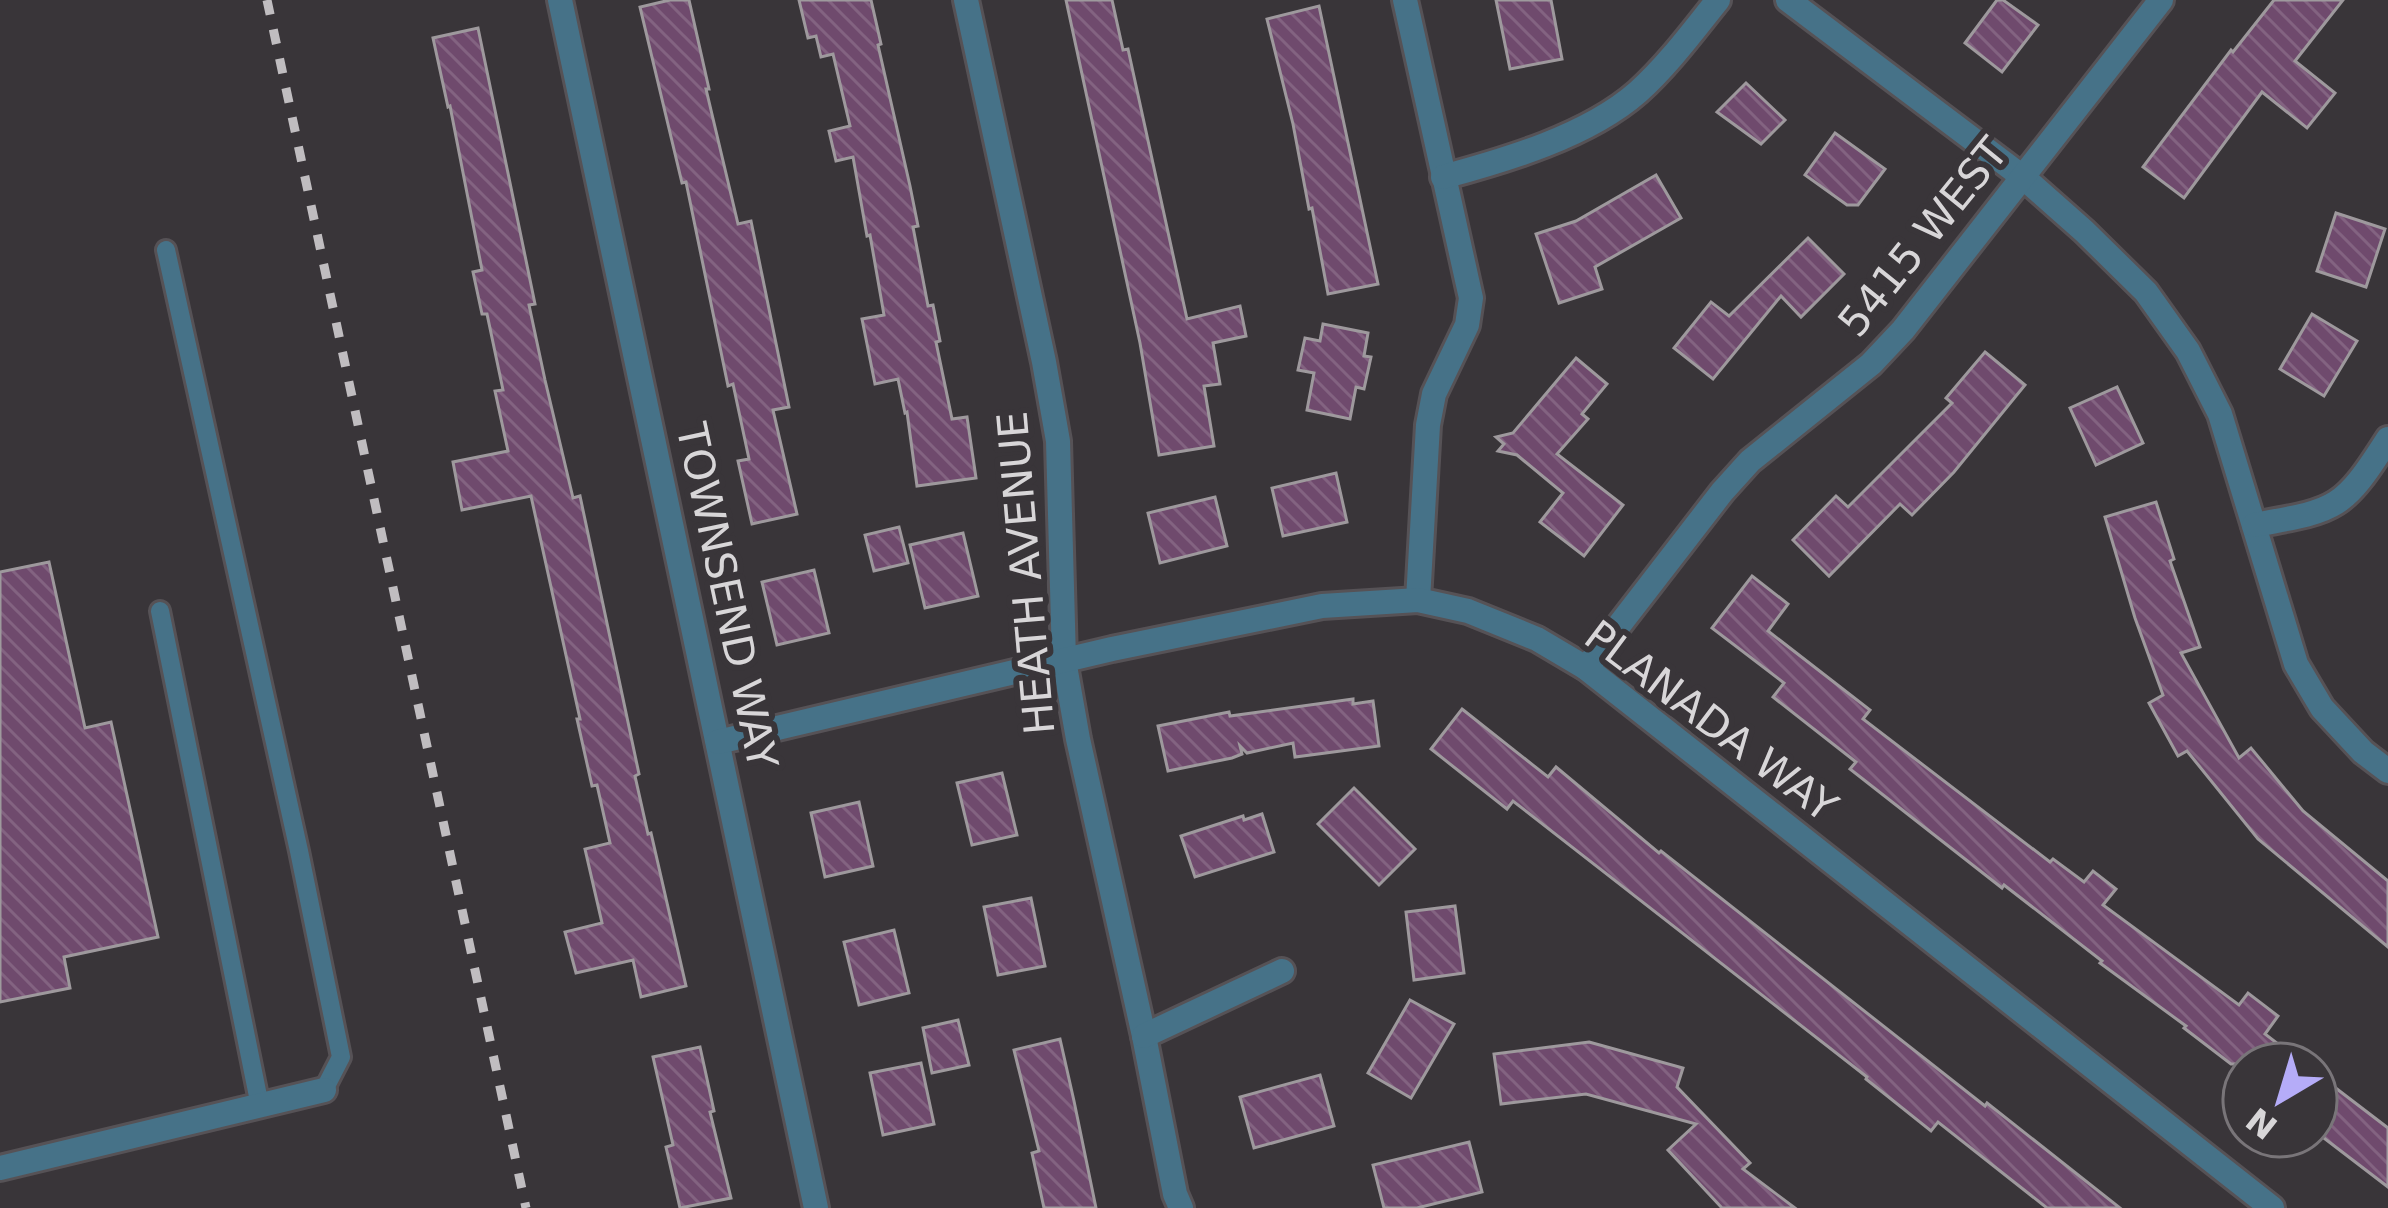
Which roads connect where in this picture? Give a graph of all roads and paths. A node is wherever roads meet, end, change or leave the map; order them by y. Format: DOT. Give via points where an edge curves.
graph roads {
  1 [pos="560,0"];
  2 [pos="966,0"];
  3 [pos="1405,0"];
  4 [pos="1718,0"];
  5 [pos="1788,0"];
  6 [pos="2162,0"];
  7 [pos="1443,177"];
  8 [pos="2024,178"];
  9 [pos="166,250"];
  10 [pos="2388,439"];
  11 [pos="2254,525"];
  12 [pos="1418,600"];
  13 [pos="160,611"];
  14 [pos="1064,660"];
  15 [pos="1586,668"];
  16 [pos="718,742"];
  17 [pos="2388,771"];
  18 [pos="1282,971"];
  19 [pos="1144,1036"];
  20 [pos="324,1090"];
  21 [pos="260,1106"];
  22 [pos="0,1168"];
  23 [pos="816,1208"];
  24 [pos="1180,1208"];
  25 [pos="2272,1208"];
  1 -- 16 [label="street, TOWNSEND WAY"];
  2 -- 14 [label="street, HEATH AVENUE" via="1058,441"];
  3 -- 7 [label="street"];
  4 -- 7 [label="street" via="1637,93 1537,148"];
  5 -- 8 [label="street"];
  6 -- 8 [label="street, 5415 WEST"];
  7 -- 12 [label="street" via="1471,298 1431,409"];
  8 -- 11 [label="street" via="2146,292 2188,351 2220,414"];
  8 -- 15 [label="street, 5415 WEST" via="1871,364 1750,460"];
  9 -- 20 [label="lane" via="341,1057"];
  10 -- 11 [label="street" via="2352,492 2329,510"];
  11 -- 17 [label="street" via="2296,664 2322,708"];
  12 -- 14 [label="street, PLANADA WAY" via="1322,605"];
  12 -- 15 [label="street, PLANADA WAY" via="1538,639"];
  13 -- 21 [label="lane"];
  14 -- 16 [label="street, PLANADA WAY"];
  14 -- 19 [label="street, HEATH AVENUE"];
  15 -- 25 [label="street, PLANADA WAY"];
  16 -- 23 [label="street, TOWNSEND WAY"];
  18 -- 19 [label="street"];
  19 -- 24 [label="street, HEATH AVENUE"];
  20 -- 21 [label="street"];
  21 -- 22 [label="street"];
}
